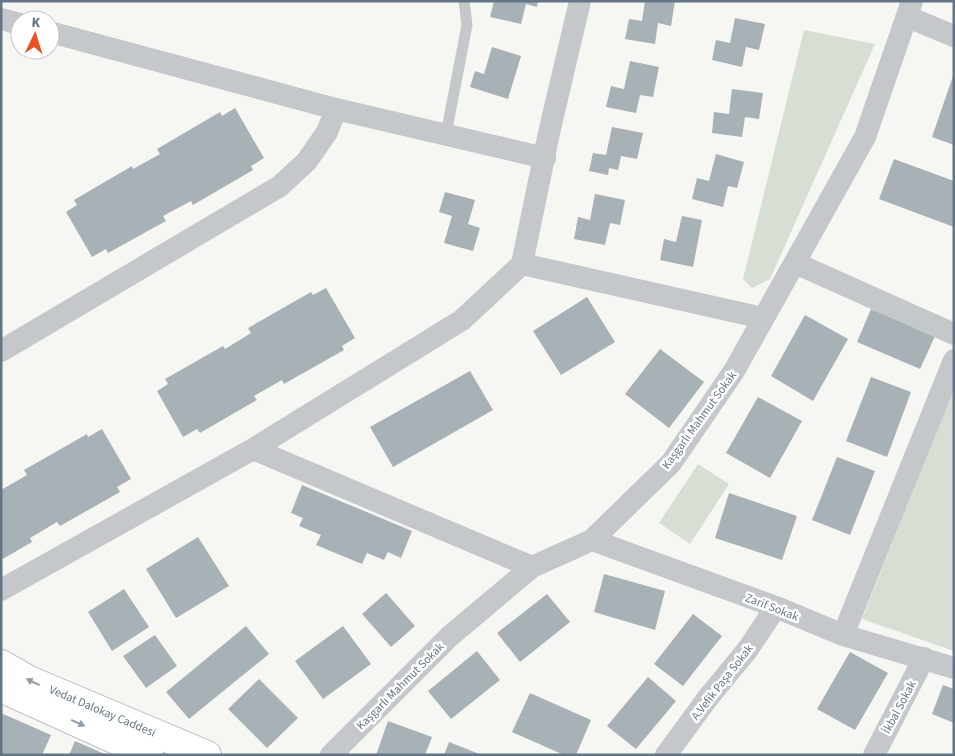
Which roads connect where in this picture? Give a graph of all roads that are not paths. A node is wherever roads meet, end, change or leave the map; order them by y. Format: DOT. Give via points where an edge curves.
graph roads {
  1 [pos="464,1"];
  2 [pos="580,1"];
  3 [pos="910,9"];
  4 [pos="60,35"];
  5 [pos="954,36"];
  6 [pos="336,109"];
  7 [pos="446,134"];
  8 [pos="545,158"];
  9 [pos="795,263"];
  10 [pos="522,264"];
  11 [pos="763,318"];
  12 [pos="954,334"];
  13 [pos="1,351"];
  14 [pos="954,360"];
  15 [pos="253,449"];
  16 [pos="592,540"];
  17 [pos="532,567"];
  18 [pos="34,573"];
  19 [pos="1,590"];
  20 [pos="1,605"];
  21 [pos="776,607"];
  22 [pos="843,635"];
  23 [pos="924,658"];
  24 [pos="1,664"];
  25 [pos="954,668"];
  26 [pos="1,688"];
  27 [pos="149,755"];
  28 [pos="207,755"];
  29 [pos="331,755"];
  30 [pos="666,755"];
  31 [pos="874,755"];
  1 -- 7 [label="lane" via="467,24"];
  2 -- 8 [label="street"];
  3 -- 5 [label="street"];
  3 -- 9 [label="street, Kaşgarlı Mahmut Sokak" via="865,137"];
  4 -- 6 [label="street"];
  6 -- 7 [label="street"];
  6 -- 13 [label="street" via="327,132 307,161 280,186"];
  7 -- 8 [label="street"];
  8 -- 10 [label="street"];
  9 -- 11 [label="street, Kaşgarlı Mahmut Sokak"];
  9 -- 12 [label="street"];
  10 -- 11 [label="street"];
  10 -- 15 [label="street" via="462,320"];
  11 -- 16 [label="street, Kaşgarlı Mahmut Sokak" via="734,371 670,463"];
  14 -- 22 [label="street"];
  15 -- 17 [label="street"];
  15 -- 18 [label="street"];
  16 -- 17 [label="street, Kaşgarlı Mahmut Sokak"];
  16 -- 21 [label="street, Zarif Sokak"];
  17 -- 29 [label="street, Kaşgarlı Mahmut Sokak" via="450,636"];
  18 -- 19 [label="street"];
  18 -- 20 [label="street"];
  21 -- 22 [label="street, Zarif Sokak"];
  21 -- 30 [label="street, A.Vefik Paşa Sokak" via="748,649"];
  22 -- 23 [label="street, Zarif Sokak"];
  23 -- 25 [label="street, Zarif Sokak"];
  23 -- 31 [label="street, İkbal Sokak"];
  28 -- 24 [label="main road, Vedat Dalokay Caddesi, one-way" via="29,680"];
  26 -- 27 [label="main road, Vedat Dalokay Caddesi, one-way"];
}
